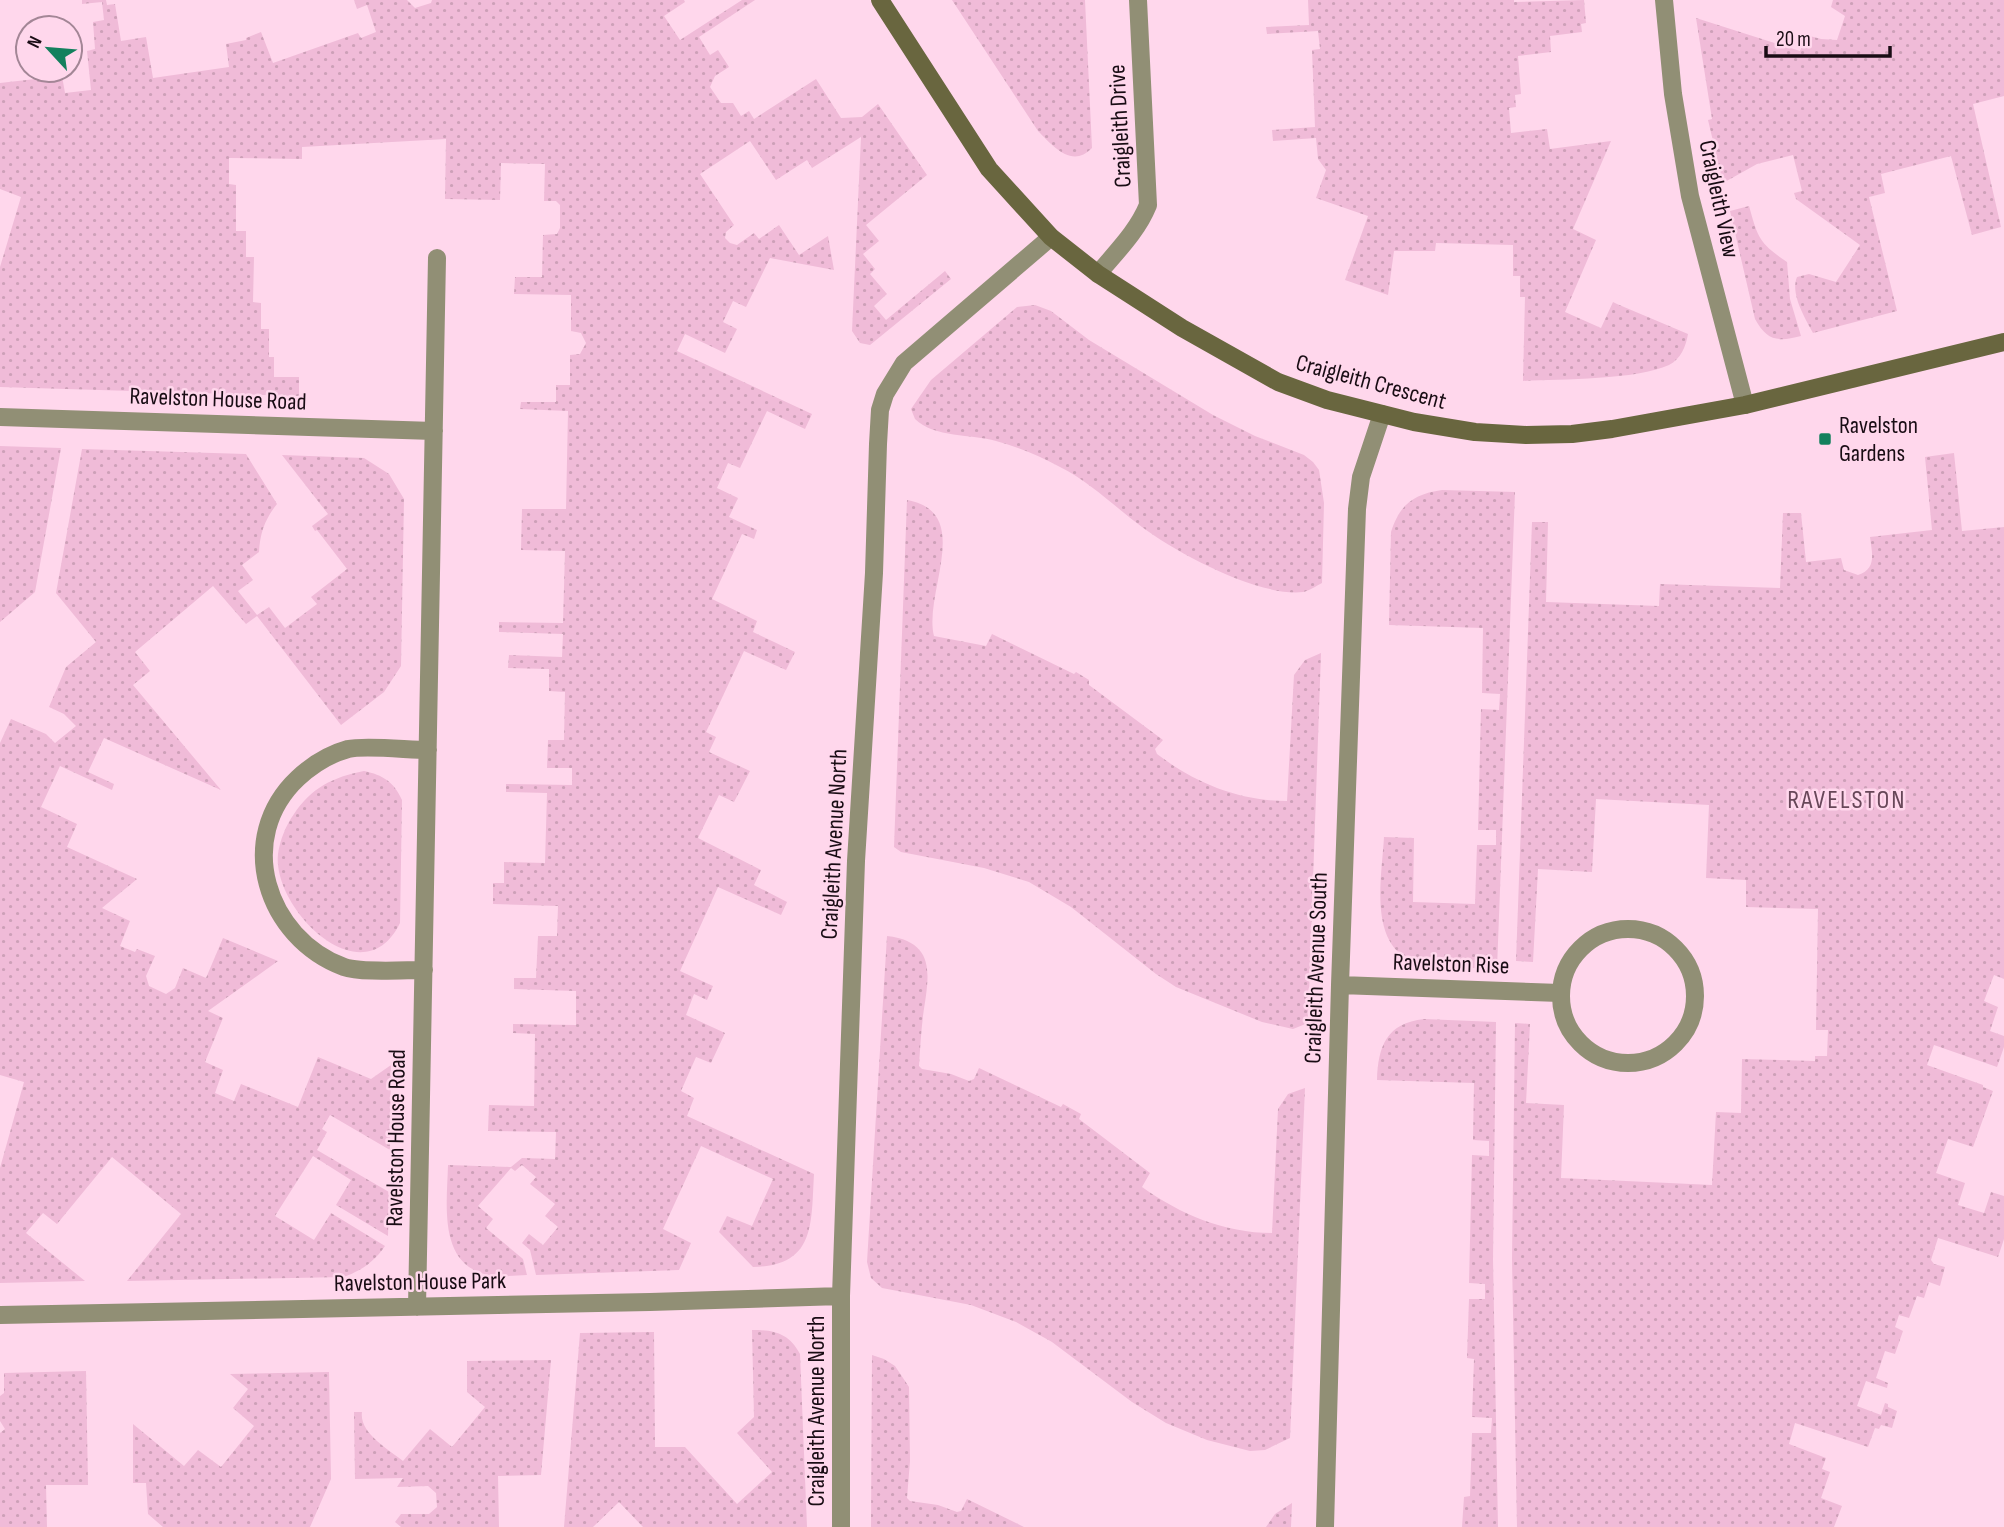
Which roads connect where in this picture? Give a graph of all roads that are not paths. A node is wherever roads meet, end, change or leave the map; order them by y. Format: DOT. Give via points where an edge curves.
graph roads {
  1 [pos="880,0"];
  2 [pos="1138,0"];
  3 [pos="1664,0"];
  4 [pos="1051,237"];
  5 [pos="437,258"];
  6 [pos="1098,274"];
  7 [pos="2004,342"];
  8 [pos="1745,405"];
  9 [pos="1382,414"];
  10 [pos="0,417"];
  11 [pos="434,431"];
  12 [pos="428,750"];
  13 [pos="424,970"];
  14 [pos="1339,985"];
  15 [pos="1560,993"];
  16 [pos="841,1296"];
  17 [pos="417,1307"];
  18 [pos="0,1315"];
  19 [pos="841,1527"];
  20 [pos="1325,1527"];
  1 -- 4 [label="street, Craigleith Crescent" via="989,169"];
  2 -- 6 [label="street, Craigleith Drive" via="1148,205"];
  3 -- 8 [label="street, Craigleith View" via="1690,196"];
  4 -- 6 [label="street, Craigleith Crescent"];
  4 -- 16 [label="street, Craigleith Avenue North" via="904,363 880,410 856,861"];
  5 -- 11 [label="street, Ravelston House Road"];
  6 -- 9 [label="street, Craigleith Crescent" via="1278,382"];
  7 -- 8 [label="street, Craigleith Crescent"];
  8 -- 9 [label="street, Craigleith Crescent" via="1612,429 1536,435 1475,432"];
  9 -- 14 [label="street, Craigleith Avenue South" via="1361,477 1357,509"];
  10 -- 11 [label="street, Ravelston House Road"];
  11 -- 12 [label="street, Ravelston House Road"];
  12 -- 13 [label="street, Ravelston House Road"];
  12 -- 13 [label="street" via="350,748 324,759 290,786 275,807 265,831 263,854 275,906 290,928 326,959 347,968"];
  13 -- 17 [label="street, Ravelston House Road"];
  14 -- 15 [label="street, Ravelston Rise"];
  14 -- 20 [label="street, Craigleith Avenue South"];
  15 -- 15 [label="street" via="1564,971 1576,952 1593,937 1614,929 1657,934 1676,947 1689,965 1695,987 1694,1009 1672,1048 1631,1064 1609,1061 1572,1036"];
  16 -- 17 [label="street, Ravelston House Park"];
  16 -- 19 [label="street, Craigleith Avenue North"];
  17 -- 18 [label="street, Ravelston House Park"];
}
